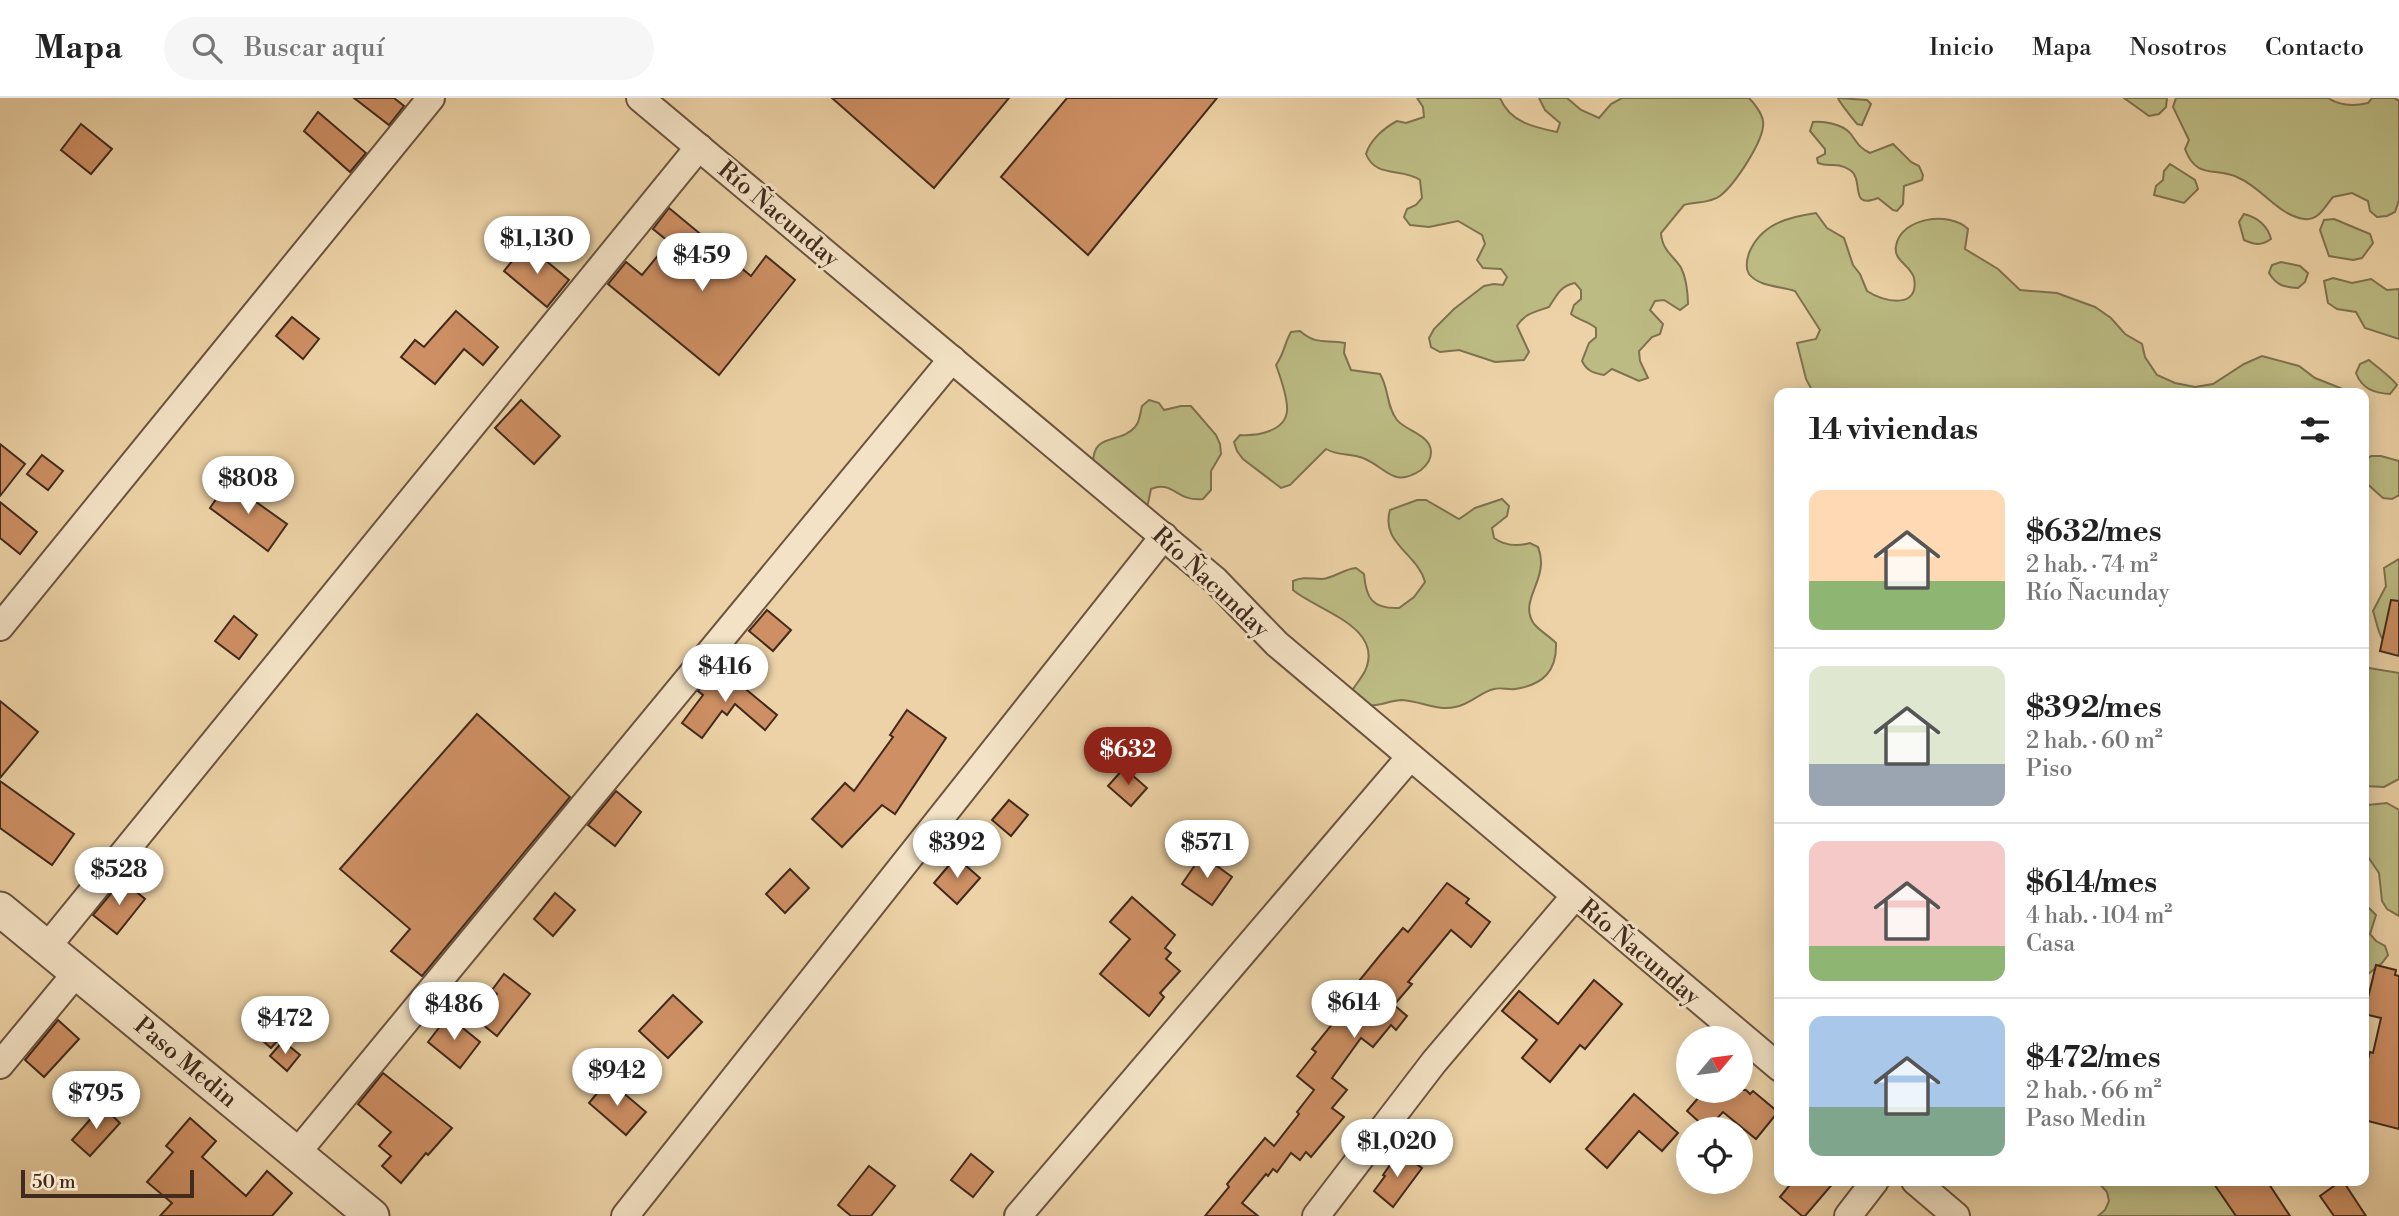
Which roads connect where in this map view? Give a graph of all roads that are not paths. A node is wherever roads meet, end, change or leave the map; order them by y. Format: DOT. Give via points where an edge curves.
graph roads {
  1 [pos="431,98"];
  2 [pos="640,98"];
  3 [pos="699,147"];
  4 [pos="952,359"];
  5 [pos="1164,536"];
  6 [pos="0,627"];
  7 [pos="1410,757"];
  8 [pos="1574,897"];
  9 [pos="0,909"];
  10 [pos="47,947"];
  11 [pos="78,972"];
  12 [pos="1774,1063"];
  13 [pos="0,1065"];
  14 [pos="296,1154"];
  15 [pos="1871,1186"];
  16 [pos="1921,1186"];
  17 [pos="372,1216"];
  18 [pos="625,1216"];
  19 [pos="1018,1216"];
  20 [pos="1315,1216"];
  21 [pos="1848,1216"];
  22 [pos="1955,1216"];
  1 -- 6 [label="street"];
  2 -- 3 [label="street, Río Ñacunday"];
  3 -- 4 [label="street, Río Ñacunday"];
  3 -- 10 [label="street"];
  4 -- 5 [label="street, Río Ñacunday"];
  4 -- 14 [label="street"];
  5 -- 7 [label="street, Río Ñacunday" via="1216,580 1277,644"];
  5 -- 18 [label="street"];
  7 -- 8 [label="street, Río Ñacunday"];
  7 -- 19 [label="street"];
  8 -- 12 [label="street, Río Ñacunday"];
  8 -- 20 [label="street" via="1434,1062"];
  9 -- 10 [label="street, Paso Medin"];
  10 -- 11 [label="street, Paso Medin"];
  11 -- 13 [label="street"];
  11 -- 14 [label="street, Paso Medin"];
  14 -- 17 [label="street, Paso Medin"];
  15 -- 21 [label="street"];
  16 -- 22 [label="street"];
}
